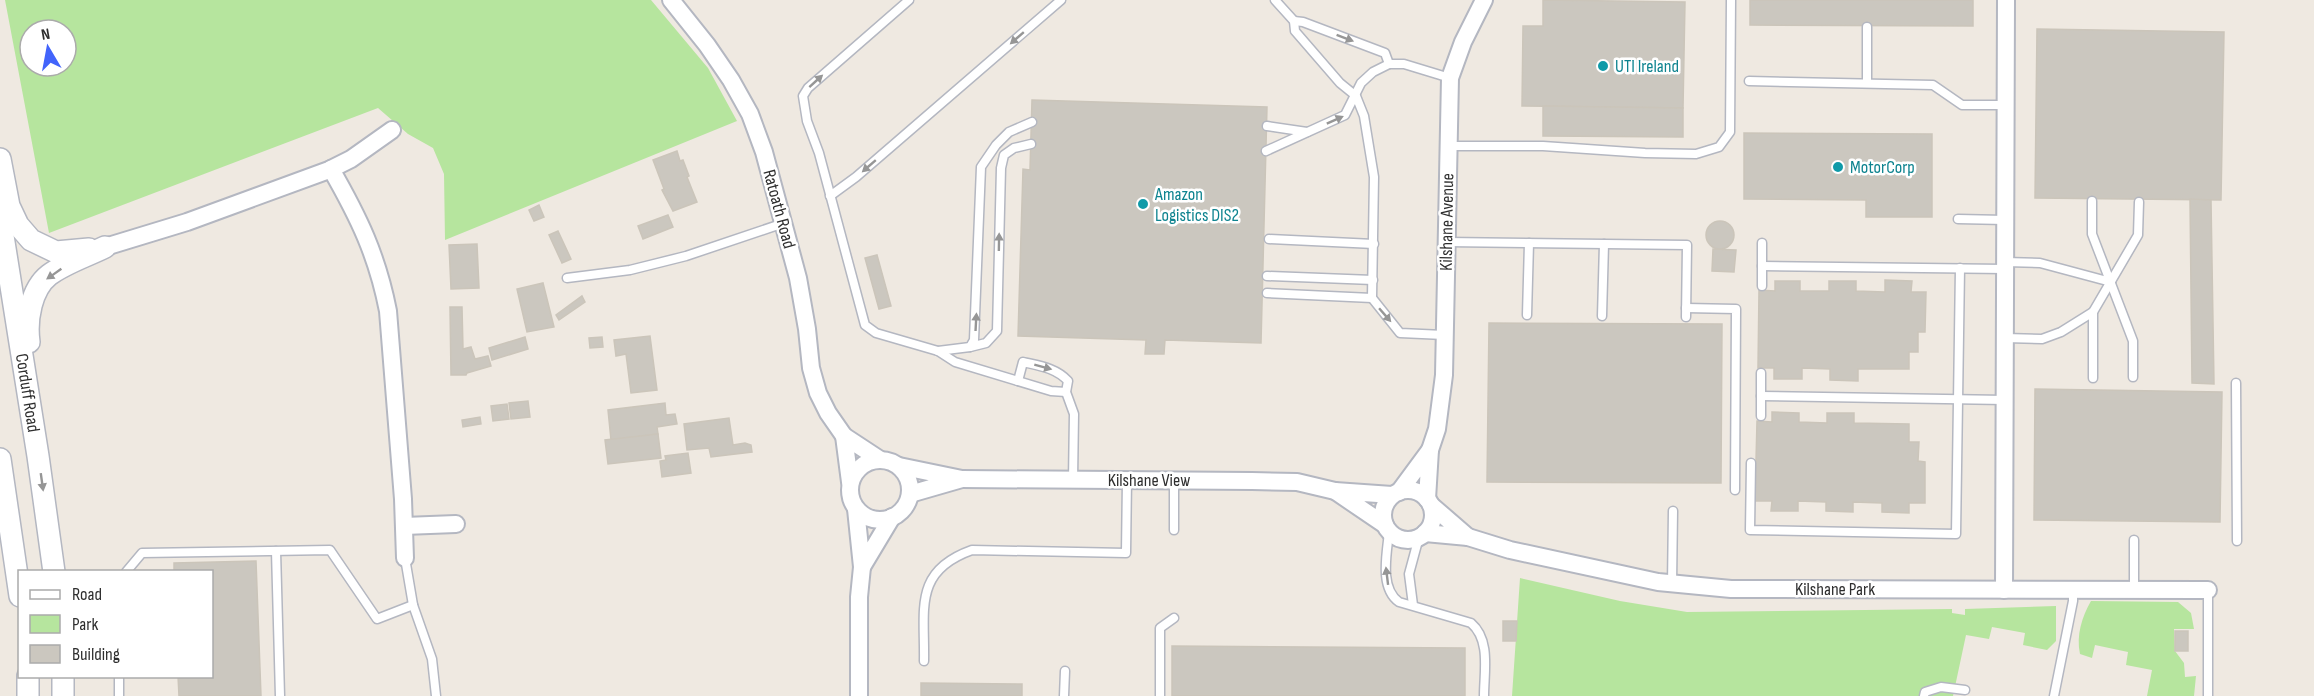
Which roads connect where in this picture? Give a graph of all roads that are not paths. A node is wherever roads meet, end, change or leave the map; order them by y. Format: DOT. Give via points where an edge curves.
graph roads {
  1 [pos="671,0"];
  2 [pos="909,0"];
  3 [pos="1061,0"];
  4 [pos="1275,0"];
  5 [pos="1484,0"];
  6 [pos="1731,0"];
  7 [pos="2006,0"];
  8 [pos="1294,21"];
  9 [pos="1867,27"];
  10 [pos="1389,64"];
  11 [pos="1450,78"];
  12 [pos="1749,81"];
  13 [pos="1867,83"];
  14 [pos="1356,96"];
  15 [pos="2006,105"];
  16 [pos="1032,122"];
  17 [pos="1267,126"];
  18 [pos="392,130"];
  19 [pos="1307,132"];
  20 [pos="1031,144"];
  21 [pos="996,145"];
  22 [pos="1448,146"];
  23 [pos="1266,151"];
  24 [pos="1004,155"];
  25 [pos="0,159"];
  26 [pos="331,169"];
  27 [pos="830,196"];
  28 [pos="2092,201"];
  29 [pos="2139,202"];
  30 [pos="0,217"];
  31 [pos="1958,219"];
  32 [pos="2006,220"];
  33 [pos="784,223"];
  34 [pos="1269,239"];
  35 [pos="1446,242"];
  36 [pos="1529,243"];
  37 [pos="1762,243"];
  38 [pos="1374,244"];
  39 [pos="1604,244"];
  40 [pos="105,247"];
  41 [pos="1762,266"];
  42 [pos="2005,266"];
  43 [pos="1960,268"];
  44 [pos="1267,276"];
  45 [pos="567,278"];
  46 [pos="1373,280"];
  47 [pos="2111,282"];
  48 [pos="1762,286"];
  49 [pos="1267,293"];
  50 [pos="1372,298"];
  51 [pos="2093,312"];
  52 [pos="1527,315"];
  53 [pos="1602,316"];
  54 [pos="1444,335"];
  55 [pos="2005,338"];
  56 [pos="970,347"];
  57 [pos="938,351"];
  58 [pos="1761,373"];
  59 [pos="2133,377"];
  60 [pos="2093,378"];
  61 [pos="1018,381"];
  62 [pos="2236,383"];
  63 [pos="1066,392"];
  64 [pos="1761,396"];
  65 [pos="1958,399"];
  66 [pos="2005,400"];
  67 [pos="1761,416"];
  68 [pos="844,436"];
  69 [pos="1430,450"];
  70 [pos="38,456"];
  71 [pos="0,459"];
  72 [pos="879,459"];
  73 [pos="1751,463"];
  74 [pos="899,466"];
  75 [pos="962,479"];
  76 [pos="1073,480"];
  77 [pos="1127,480"];
  78 [pos="1174,480"];
  79 [pos="850,482"];
  80 [pos="1735,490"];
  81 [pos="1335,491"];
  82 [pos="910,494"];
  83 [pos="1395,494"];
  84 [pos="1429,502"];
  85 [pos="856,509"];
  86 [pos="1673,511"];
  87 [pos="892,517"];
  88 [pos="456,524"];
  89 [pos="404,526"];
  90 [pos="1387,528"];
  91 [pos="1174,530"];
  92 [pos="1422,535"];
  93 [pos="1468,537"];
  94 [pos="2134,540"];
  95 [pos="2237,541"];
  96 [pos="276,551"];
  97 [pos="405,558"];
  98 [pos="862,567"];
  99 [pos="54,570"];
  100 [pos="128,570"];
  101 [pos="18,582"];
  102 [pos="1672,584"];
  103 [pos="2073,589"];
  104 [pos="2134,589"];
  105 [pos="2004,590"];
  106 [pos="2208,590"];
  107 [pos="412,605"];
  108 [pos="1413,605"];
  109 [pos="1174,618"];
  110 [pos="924,661"];
  111 [pos="1065,671"];
  112 [pos="28,678"];
  113 [pos="63,678"];
  114 [pos="119,678"];
  115 [pos="1965,690"];
  116 [pos="28,696"];
  117 [pos="63,696"];
  118 [pos="119,696"];
  119 [pos="280,696"];
  120 [pos="436,696"];
  121 [pos="859,696"];
  122 [pos="1064,696"];
  123 [pos="1160,696"];
  124 [pos="1484,696"];
  125 [pos="1924,696"];
  126 [pos="2054,696"];
  127 [pos="2208,696"];
  1 -- 33 [label="street, Ratoath Road" via="707,45 750,114"];
  27 -- 2 [label="lane, one-way" via="803,96"];
  3 -- 27 [label="lane, one-way"];
  4 -- 8 [label="lane"];
  5 -- 11 [label="street, Kilshane Avenue"];
  6 -- 22 [label="lane" via="1730,132 1719,147 1696,154 1543,146"];
  7 -- 15 [label="street"];
  8 -- 10 [label="lane, one-way" via="1385,53"];
  8 -- 14 [label="lane" via="1295,31"];
  9 -- 13 [label="lane"];
  10 -- 11 [label="lane" via="1404,64"];
  10 -- 14 [label="lane" via="1361,83"];
  11 -- 22 [label="street, Kilshane Avenue"];
  12 -- 13 [label="lane"];
  13 -- 15 [label="lane" via="1933,85 1962,105"];
  19 -- 14 [label="lane, one-way" via="1345,115"];
  14 -- 38 [label="lane" via="1364,116 1374,177"];
  15 -- 32 [label="street"];
  16 -- 21 [label="lane" via="1009,132"];
  17 -- 19 [label="lane"];
  18 -- 26 [label="street"];
  19 -- 23 [label="lane"];
  20 -- 24 [label="lane"];
  21 -- 24 [label="lane"];
  56 -- 21 [label="lane, one-way" via="976,330 981,167"];
  22 -- 35 [label="street, Kilshane Avenue"];
  56 -- 24 [label="lane, one-way" via="986,344 997,331"];
  25 -- 40 [label="street" via="9,206 31,240 56,252"];
  26 -- 40 [label="street" via="187,222"];
  26 -- 89 [label="street" via="372,246 382,281 393,349"];
  27 -- 57 [label="lane" via="866,325 876,333"];
  28 -- 47 [label="lane" via="2092,234"];
  29 -- 47 [label="lane" via="2138,235"];
  30 -- 70 [label="street, Corduff Road"];
  31 -- 32 [label="lane"];
  32 -- 42 [label="street"];
  33 -- 45 [label="lane" via="675,259 630,270"];
  33 -- 68 [label="street, Ratoath Road" via="818,393"];
  34 -- 38 [label="lane"];
  35 -- 36 [label="lane"];
  35 -- 54 [label="street, Kilshane Avenue"];
  36 -- 39 [label="lane"];
  36 -- 52 [label="lane"];
  37 -- 41 [label="lane"];
  38 -- 46 [label="lane"];
  39 -- 53 [label="lane"];
  39 -- 80 [label="lane" via="1687,245 1686,313 1736,309"];
  40 -- 70 [label="street, one-way" via="48,276 30,309 28,334 37,407"];
  41 -- 43 [label="lane"];
  41 -- 48 [label="lane"];
  42 -- 43 [label="lane"];
  42 -- 47 [label="lane" via="2040,262"];
  42 -- 55 [label="street"];
  43 -- 65 [label="lane"];
  44 -- 46 [label="lane"];
  46 -- 50 [label="lane"];
  47 -- 51 [label="lane"];
  47 -- 59 [label="lane" via="2133,341"];
  49 -- 50 [label="lane"];
  50 -- 54 [label="lane, one-way" via="1400,333"];
  51 -- 55 [label="lane" via="2042,339"];
  51 -- 60 [label="lane"];
  54 -- 69 [label="street, Kilshane Avenue" via="1442,401"];
  55 -- 66 [label="street"];
  56 -- 57 [label="lane"];
  57 -- 61 [label="lane" via="955,362"];
  58 -- 64 [label="lane"];
  61 -- 63 [label="lane"];
  61 -- 63 [label="lane, one-way" via="1023,362 1061,374 1068,381"];
  62 -- 95 [label="lane"];
  63 -- 76 [label="lane" via="1074,414"];
  64 -- 65 [label="lane"];
  64 -- 67 [label="lane"];
  65 -- 66 [label="lane"];
  65 -- 73 [label="lane" via="1956,534 1750,531"];
  66 -- 105 [label="street"];
  68 -- 72 [label="street, Ratoath Road"];
  68 -- 79 [label="street, Ratoath Road"];
  69 -- 83 [label="street, Kilshane Avenue"];
  69 -- 84 [label="street, Kilshane Avenue"];
  70 -- 99 [label="street, Corduff Road, one-way"];
  71 -- 101 [label="street"];
  72 -- 74 [label="street"];
  72 -- 79 [label="street" via="863,465"];
  74 -- 75 [label="street, Kilshane View"];
  74 -- 82 [label="street" via="910,483"];
  75 -- 76 [label="street, Kilshane View"];
  75 -- 82 [label="street, Kilshane View"];
  76 -- 77 [label="street, Kilshane View"];
  77 -- 78 [label="street, Kilshane View"];
  77 -- 110 [label="lane" via="1126,553 972,550 943,565 931,577 925,592"];
  78 -- 81 [label="street, Kilshane View" via="1297,483"];
  78 -- 91 [label="lane"];
  79 -- 85 [label="street" via="851,501"];
  81 -- 83 [label="street, Kilshane View"];
  81 -- 90 [label="street, Kilshane View"];
  82 -- 87 [label="street" via="901,512"];
  83 -- 84 [label="street" via="1414,491"];
  83 -- 90 [label="street" via="1383,509"];
  84 -- 92 [label="street" via="1432,518"];
  84 -- 93 [label="street, Kilshane Park"];
  85 -- 87 [label="street" via="872,519"];
  85 -- 98 [label="street"];
  86 -- 102 [label="lane"];
  87 -- 98 [label="street"];
  88 -- 89 [label="street"];
  89 -- 97 [label="street"];
  90 -- 92 [label="street" via="1403,540"];
  108 -- 90 [label="lane, one-way" via="1393,598 1388,588"];
  92 -- 93 [label="street, Kilshane Park"];
  92 -- 108 [label="lane" via="1409,574"];
  93 -- 102 [label="street, Kilshane Park" via="1510,550"];
  94 -- 104 [label="lane"];
  96 -- 100 [label="lane" via="142,553"];
  96 -- 107 [label="lane" via="330,550 377,619"];
  96 -- 119 [label="lane"];
  97 -- 107 [label="lane"];
  98 -- 121 [label="street"];
  102 -- 105 [label="street, Kilshane Park" via="1731,589"];
  103 -- 104 [label="street, Kilshane Park"];
  103 -- 105 [label="street, Kilshane Park"];
  103 -- 126 [label="lane"];
  104 -- 106 [label="street, Kilshane Park"];
  106 -- 127 [label="lane"];
  107 -- 120 [label="lane" via="432,659"];
  108 -- 124 [label="lane" via="1471,623 1478,629 1484,639"];
  109 -- 123 [label="lane" via="1160,628"];
  111 -- 122 [label="lane"];
  112 -- 116 [label="street"];
  113 -- 117 [label="street"];
  114 -- 118 [label="lane"];
  115 -- 125 [label="lane" via="1941,687 1925,692"];
}
